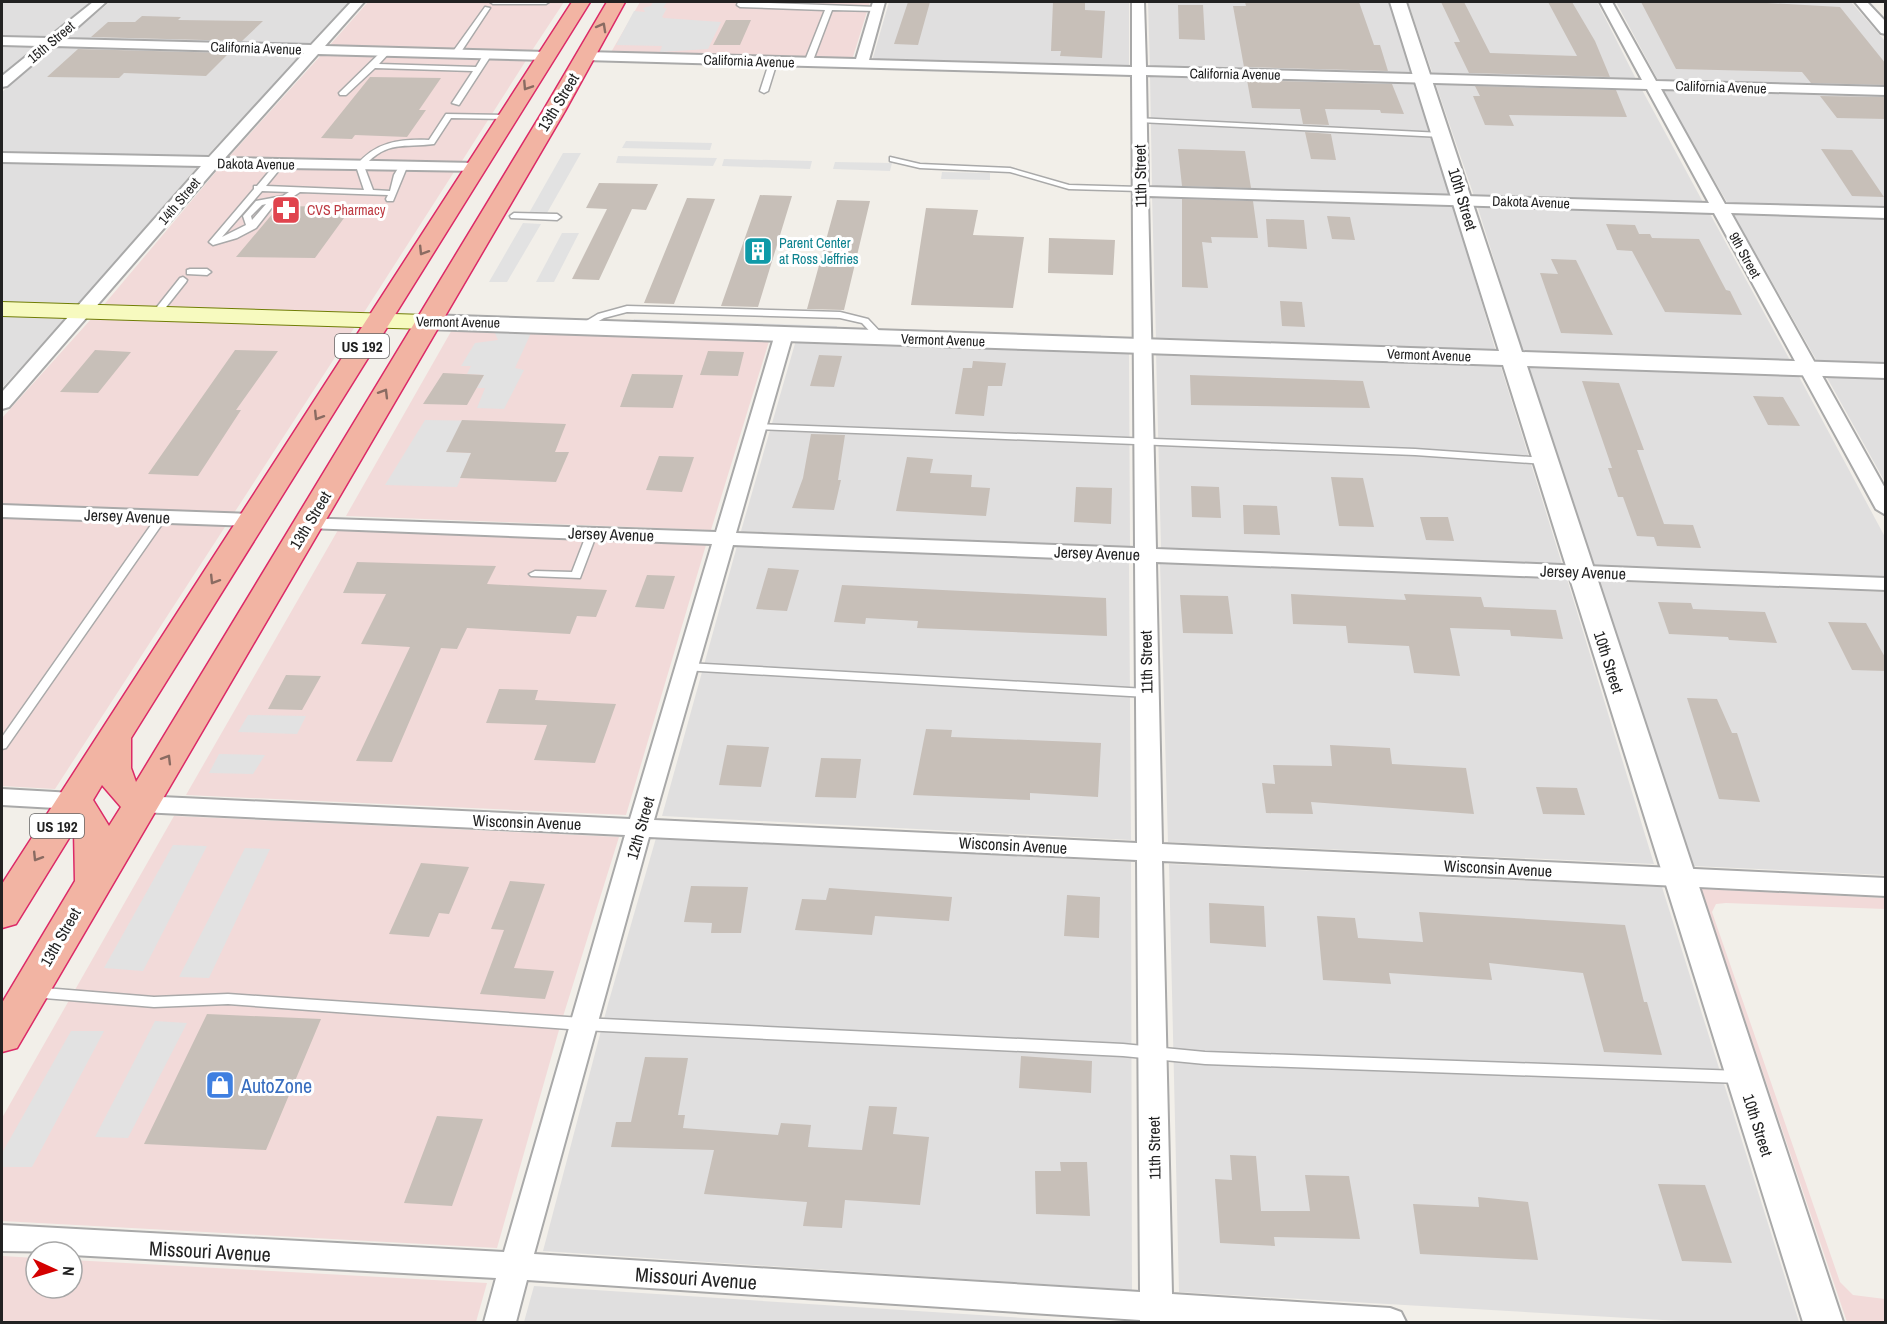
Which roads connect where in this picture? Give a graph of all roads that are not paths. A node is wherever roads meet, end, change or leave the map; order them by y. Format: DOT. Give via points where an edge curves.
graph roads {
  1 [pos="100,2"];
  2 [pos="358,2"];
  3 [pos="493,2"];
  4 [pos="546,2"];
  5 [pos="616,2"];
  6 [pos="741,2"];
  7 [pos="1138,2"];
  8 [pos="1398,2"];
  9 [pos="1606,2"];
  10 [pos="1861,2"];
  11 [pos="878,5"];
  12 [pos="578,7"];
  13 [pos="829,8"];
  14 [pos="487,9"];
  15 [pos="1886,30"];
  16 [pos="2,41"];
  17 [pos="51,42"];
  18 [pos="316,49"];
  19 [pos="387,51"];
  20 [pos="456,53"];
  21 [pos="488,54"];
  22 [pos="547,56"];
  23 [pos="585,56"];
  24 [pos="773,62"];
  25 [pos="808,63"];
  26 [pos="861,64"];
  27 [pos="375,66"];
  28 [pos="478,69"];
  29 [pos="1139,71"];
  30 [pos="1423,78"];
  31 [pos="2,83"];
  32 [pos="1650,85"];
  33 [pos="764,91"];
  34 [pos="1886,91"];
  35 [pos="344,93"];
  36 [pos="456,103"];
  37 [pos="554,111"];
  38 [pos="507,117"];
  39 [pos="1139,120"];
  40 [pos="1442,135"];
  41 [pos="490,143"];
  42 [pos="2,157"];
  43 [pos="893,159"];
  44 [pos="212,163"];
  45 [pos="280,164"];
  46 [pos="360,166"];
  47 [pos="403,166"];
  48 [pos="475,168"];
  49 [pos="517,170"];
  50 [pos="257,188"];
  51 [pos="300,189"];
  52 [pos="1141,190"];
  53 [pos="369,191"];
  54 [pos="1464,200"];
  55 [pos="1719,208"];
  56 [pos="505,210"];
  57 [pos="1886,213"];
  58 [pos="557,217"];
  59 [pos="190,272"];
  60 [pos="207,272"];
  61 [pos="183,280"];
  62 [pos="2,309"];
  63 [pos="84,312"];
  64 [pos="156,314"];
  65 [pos="379,320"];
  66 [pos="426,322"];
  67 [pos="583,326"];
  68 [pos="784,333"];
  69 [pos="881,338"];
  70 [pos="1142,345"];
  71 [pos="1512,358"];
  72 [pos="1808,368"];
  73 [pos="1886,371"];
  74 [pos="2,403"];
  75 [pos="757,427"];
  76 [pos="1144,440"];
  77 [pos="1545,461"];
  78 [pos="1886,509"];
  79 [pos="2,512"];
  80 [pos="162,517"];
  81 [pos="252,520"];
  82 [pos="308,522"];
  83 [pos="592,533"];
  84 [pos="724,538"];
  85 [pos="1145,555"];
  86 [pos="1581,572"];
  87 [pos="535,574"];
  88 [pos="1886,584"];
  89 [pos="687,667"];
  90 [pos="1147,693"];
  91 [pos="114,737"];
  92 [pos="2,745"];
  93 [pos="2,797"];
  94 [pos="73,801"];
  95 [pos="140,804"];
  96 [pos="641,826"];
  97 [pos="1150,852"];
  98 [pos="1677,876"];
  99 [pos="93,881"];
  100 [pos="1886,887"];
  101 [pos="2,914"];
  102 [pos="28,992"];
  103 [pos="582,1024"];
  104 [pos="2,1037"];
  105 [pos="1152,1055"];
  106 [pos="1743,1077"];
  107 [pos="2,1238"];
  108 [pos="516,1266"];
  109 [pos="1156,1316"];
  110 [pos="500,1323"];
  111 [pos="1390,1323"];
  112 [pos="1823,1323"];
  1 -- 17 [label="street, 15th Street"];
  2 -- 18 [label="street, 14th Street"];
  3 -- 4 [label="lane"];
  23 -- 5 [label="highway, 13th Street / US 192, one-way"];
  6 -- 13 [label="lane" via="740,5"];
  7 -- 29 [label="street, 11th Street"];
  8 -- 30 [label="street, 10th Street"];
  9 -- 32 [label="street, 9th Street"];
  10 -- 15 [label="street"];
  11 -- 13 [label="lane"];
  11 -- 26 [label="street"];
  12 -- 22 [label="highway, 13th Street / US 192"];
  12 -- 23 [label="highway" via="586,19 571,45"];
  13 -- 25 [label="lane"];
  14 -- 20 [label="lane"];
  16 -- 17 [label="street, California Avenue"];
  17 -- 18 [label="street, California Avenue"];
  17 -- 31 [label="street, 15th Street"];
  18 -- 19 [label="street, California Avenue"];
  18 -- 44 [label="street, 14th Street"];
  19 -- 20 [label="street, California Avenue"];
  19 -- 27 [label="lane"];
  20 -- 21 [label="street, California Avenue"];
  21 -- 22 [label="street, California Avenue"];
  21 -- 28 [label="lane"];
  22 -- 37 [label="highway" via="561,65 543,100"];
  22 -- 38 [label="highway, 13th Street / US 192, one-way"];
  23 -- 24 [label="street, California Avenue"];
  23 -- 37 [label="highway, 13th Street / US 192"];
  24 -- 25 [label="street, California Avenue"];
  24 -- 33 [label="lane"];
  25 -- 26 [label="street, California Avenue"];
  26 -- 29 [label="street, California Avenue"];
  27 -- 28 [label="lane"];
  27 -- 35 [label="lane" via="360,75"];
  28 -- 36 [label="lane"];
  29 -- 30 [label="street, California Avenue"];
  29 -- 39 [label="street, 11th Street"];
  30 -- 32 [label="street, California Avenue"];
  30 -- 40 [label="street, 10th Street"];
  32 -- 34 [label="street, California Avenue"];
  32 -- 55 [label="street, 9th Street"];
  37 -- 49 [label="highway, 13th Street / US 192"];
  38 -- 41 [label="highway, 13th Street / US 192"];
  38 -- 46 [label="lane" via="449,116 431,142 396,141 368,155"];
  39 -- 40 [label="lane"];
  39 -- 52 [label="street, 11th Street"];
  40 -- 54 [label="street, 10th Street"];
  41 -- 48 [label="highway, 13th Street / US 192"];
  41 -- 49 [label="highway" via="497,162"];
  42 -- 44 [label="street, Dakota Avenue"];
  43 -- 52 [label="lane" via="920,166 1010,170 1069,187"];
  44 -- 45 [label="street, Dakota Avenue"];
  44 -- 63 [label="street, 14th Street"];
  45 -- 46 [label="street, Dakota Avenue"];
  45 -- 50 [label="lane"];
  46 -- 47 [label="street, Dakota Avenue"];
  46 -- 53 [label="lane"];
  47 -- 48 [label="street, Dakota Avenue"];
  47 -- 53 [label="lane" via="395,179 396,190 389,196"];
  48 -- 56 [label="highway" via="492,181"];
  48 -- 65 [label="highway, 13th Street / US 192, one-way"];
  49 -- 56 [label="highway, 13th Street / US 192"];
  50 -- 51 [label="lane"];
  50 -- 51 [label="lane" via="213,242 232,238 254,225 274,200"];
  51 -- 53 [label="lane"];
  52 -- 54 [label="street, Dakota Avenue"];
  52 -- 70 [label="street, 11th Street"];
  54 -- 55 [label="street, Dakota Avenue"];
  54 -- 71 [label="street, 10th Street"];
  55 -- 57 [label="street, Dakota Avenue"];
  55 -- 72 [label="street, 9th Street"];
  56 -- 58 [label="lane"];
  56 -- 66 [label="highway, 13th Street / US 192"];
  59 -- 60 [label="lane"];
  61 -- 64 [label="lane"];
  62 -- 63 [label="main road, Vermont Avenue"];
  63 -- 64 [label="main road, Vermont Avenue"];
  63 -- 74 [label="street, 14th Street"];
  64 -- 65 [label="main road, Vermont Avenue"];
  65 -- 66 [label="main road, Vermont Avenue"];
  65 -- 81 [label="highway, 13th Street / US 192, one-way"];
  66 -- 67 [label="street, Vermont Avenue"];
  82 -- 66 [label="highway, 13th Street / US 192, one-way"];
  67 -- 68 [label="street, Vermont Avenue"];
  67 -- 69 [label="lane" via="627,309 840,315 865,321"];
  68 -- 69 [label="street, Vermont Avenue"];
  68 -- 75 [label="street, 12th Street"];
  69 -- 70 [label="street, Vermont Avenue"];
  70 -- 71 [label="street, Vermont Avenue"];
  70 -- 76 [label="street, 11th Street"];
  71 -- 72 [label="street, Vermont Avenue"];
  71 -- 77 [label="street, 10th Street"];
  72 -- 73 [label="street, Vermont Avenue"];
  72 -- 78 [label="street, 9th Street"];
  75 -- 76 [label="lane"];
  75 -- 84 [label="street, 12th Street"];
  76 -- 77 [label="lane"];
  76 -- 85 [label="street, 11th Street"];
  77 -- 86 [label="street, 10th Street"];
  79 -- 80 [label="street, Jersey Avenue"];
  80 -- 81 [label="street, Jersey Avenue"];
  80 -- 92 [label="lane"];
  81 -- 91 [label="highway, 13th Street / US 192, one-way"];
  82 -- 83 [label="street, Jersey Avenue"];
  95 -- 82 [label="highway, 13th Street / US 192, one-way"];
  83 -- 84 [label="street, Jersey Avenue"];
  83 -- 87 [label="lane" via="576,576"];
  84 -- 85 [label="street, Jersey Avenue"];
  84 -- 89 [label="street, 12th Street"];
  85 -- 86 [label="street, Jersey Avenue"];
  85 -- 90 [label="street, 11th Street"];
  86 -- 88 [label="street, Jersey Avenue"];
  86 -- 98 [label="street, 10th Street"];
  89 -- 90 [label="lane"];
  89 -- 96 [label="street, 12th Street"];
  90 -- 97 [label="street, 11th Street"];
  91 -- 94 [label="highway, 13th Street / US 192"];
  91 -- 95 [label="highway" via="112,773 121,790"];
  93 -- 94 [label="street"];
  94 -- 99 [label="highway" via="88,816 96,835"];
  94 -- 101 [label="highway, 13th Street / US 192, one-way"];
  95 -- 96 [label="street, Wisconsin Avenue"];
  95 -- 99 [label="highway, 13th Street / US 192"];
  96 -- 97 [label="street, Wisconsin Avenue"];
  96 -- 103 [label="street, 12th Street"];
  97 -- 98 [label="street, Wisconsin Avenue"];
  97 -- 105 [label="street, 11th Street"];
  98 -- 100 [label="street, Wisconsin Avenue"];
  98 -- 106 [label="street, 10th Street"];
  99 -- 102 [label="highway, 13th Street / US 192"];
  102 -- 103 [label="lane" via="154,1002 228,999"];
  102 -- 104 [label="highway, 13th Street / US 192"];
  103 -- 105 [label="lane" via="1123,1050"];
  103 -- 108 [label="street, 12th Street"];
  105 -- 106 [label="lane"];
  105 -- 109 [label="street, 11th Street"];
  106 -- 112 [label="street, 10th Street"];
  107 -- 108 [label="street, Missouri Avenue"];
  108 -- 109 [label="street, Missouri Avenue"];
  108 -- 110 [label="street, 12th Street"];
  109 -- 111 [label="street, Missouri Avenue"];
}
